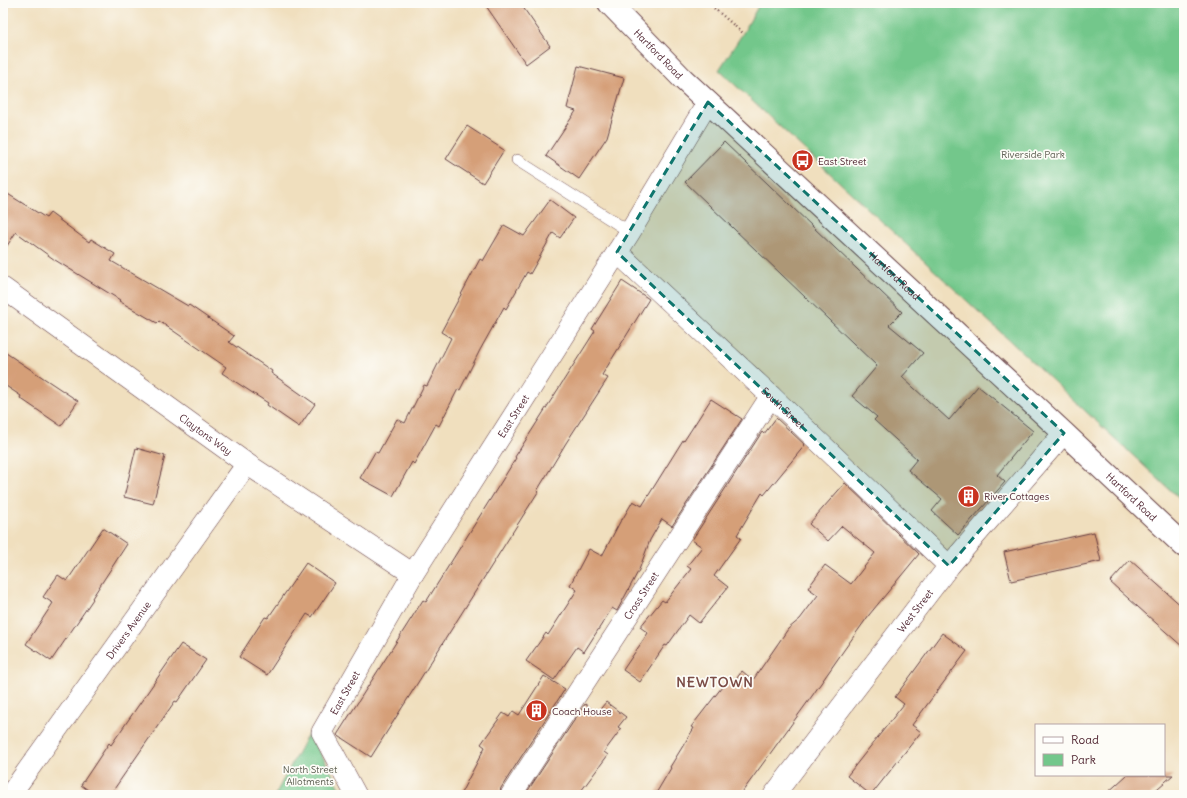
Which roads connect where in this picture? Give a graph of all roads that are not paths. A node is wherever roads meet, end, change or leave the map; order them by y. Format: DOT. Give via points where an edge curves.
graph roads {
  1 [pos="609,3"];
  2 [pos="708,102"];
  3 [pos="517,160"];
  4 [pos="630,232"];
  5 [pos="617,252"];
  6 [pos="3,288"];
  7 [pos="771,396"];
  8 [pos="1064,433"];
  9 [pos="247,464"];
  10 [pos="1184,546"];
  11 [pos="949,566"];
  12 [pos="413,574"];
  13 [pos="9,789"];
  14 [pos="356,795"];
  15 [pos="511,795"];
  16 [pos="774,795"];
  1 -- 2 [label="main road, Hartford Road"];
  2 -- 4 [label="street, East Street"];
  2 -- 8 [label="main road, Hartford Road"];
  3 -- 4 [label="lane"];
  4 -- 5 [label="street, East Street"];
  5 -- 7 [label="street, South Street"];
  5 -- 12 [label="street, East Street"];
  6 -- 9 [label="street, Claytons Way"];
  7 -- 11 [label="street, South Street"];
  7 -- 15 [label="street, Cross Street"];
  8 -- 10 [label="main road, Hartford Road"];
  8 -- 11 [label="street, West Street"];
  9 -- 12 [label="street, Claytons Way"];
  9 -- 13 [label="street, Drivers Avenue"];
  11 -- 16 [label="street, West Street"];
  12 -- 14 [label="street, East Street" via="322,732"];
}
